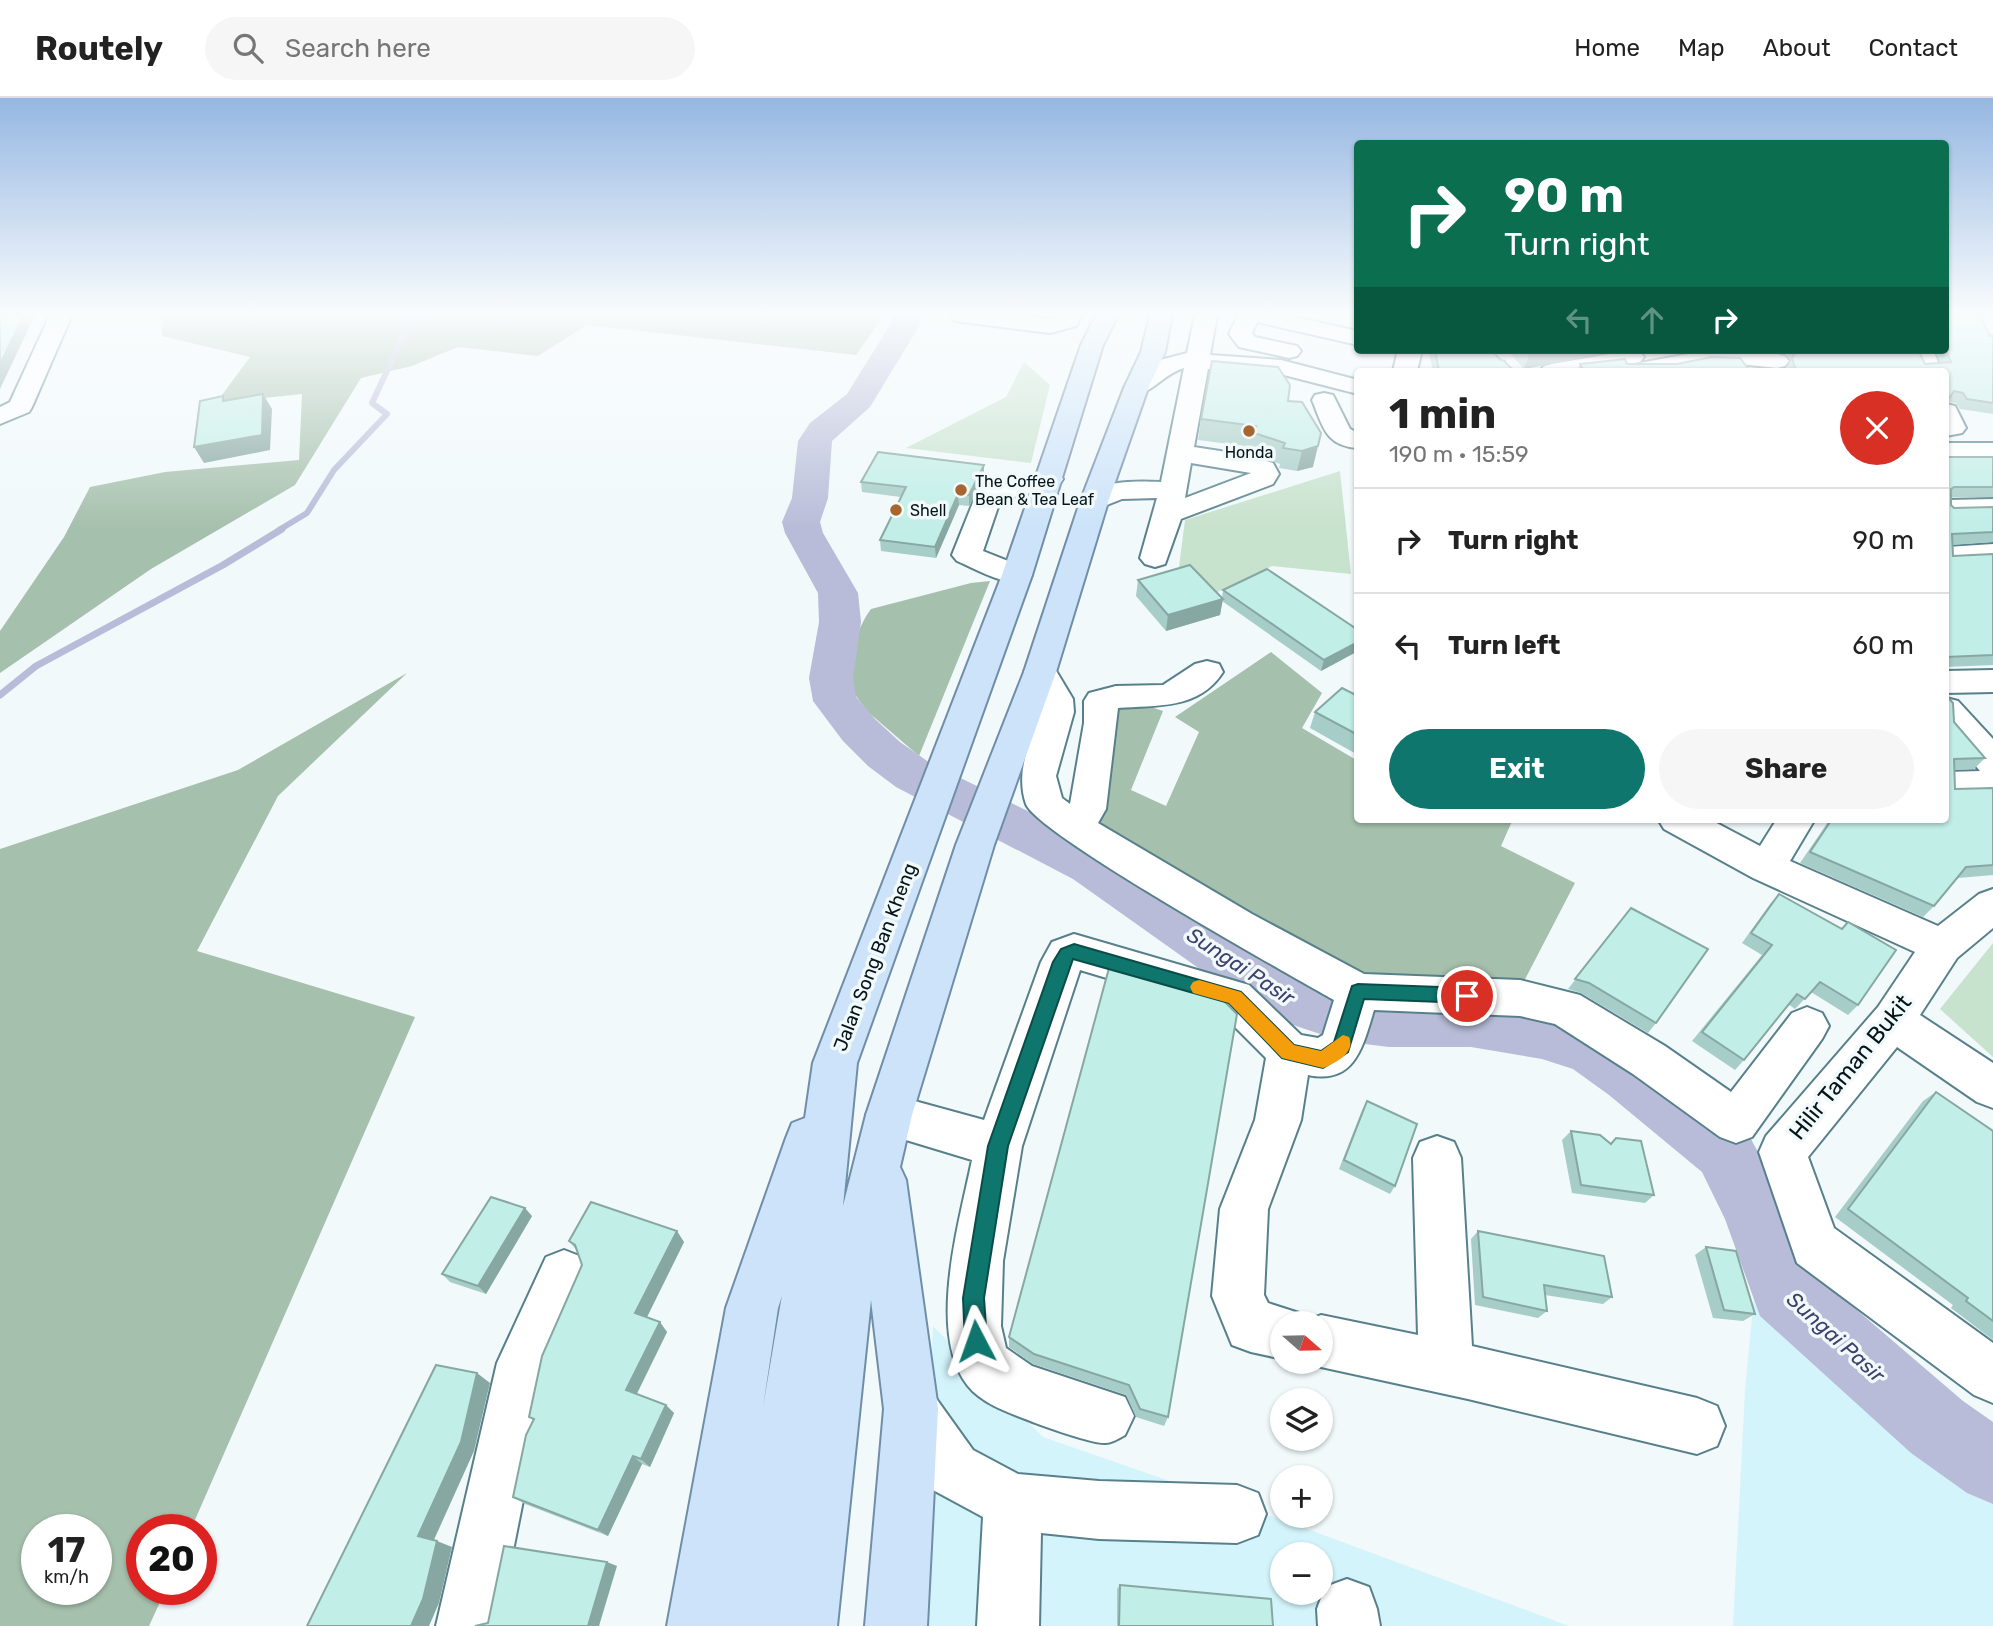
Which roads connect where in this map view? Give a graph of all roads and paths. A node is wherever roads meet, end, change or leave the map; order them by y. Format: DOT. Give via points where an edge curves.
graph roads {
  1 [pos="29,386"];
  2 [pos="1079,386"];
  3 [pos="1122,386"];
  4 [pos="1191,386"];
  5 [pos="1136,388"];
  6 [pos="1324,400"];
  7 [pos="0,416"];
  8 [pos="1949,430"];
  9 [pos="1354,442"];
  10 [pos="1993,451"];
  11 [pos="1109,466"];
  12 [pos="1049,479"];
  13 [pos="1174,484"];
  14 [pos="1094,502"];
  15 [pos="1993,507"];
  16 [pos="1949,508"];
  17 [pos="1993,553"];
  18 [pos="1949,556"];
  19 [pos="1156,558"];
  20 [pos="1017,575"];
  21 [pos="1040,672"];
  22 [pos="1208,672"];
  23 [pos="1993,681"];
  24 [pos="1949,682"];
  25 [pos="1949,712"];
  26 [pos="1993,762"];
  27 [pos="1993,783"];
  28 [pos="1949,785"];
  29 [pos="1684,823"];
  30 [pos="1794,823"];
  31 [pos="1074,826"];
  32 [pos="1766,867"];
  33 [pos="1993,905"];
  34 [pos="1942,946"];
  35 [pos="1357,995"];
  36 [pos="1893,1020"];
  37 [pos="1807,1026"];
  38 [pos="1289,1052"];
  39 [pos="835,1063"];
  40 [pos="1993,1088"];
  41 [pos="884,1134"];
  42 [pos="998,1146"];
  43 [pos="1437,1158"];
  44 [pos="564,1275"];
  45 [pos="827,1295"];
  46 [pos="1270,1330"];
  47 [pos="1334,1344"];
  48 [pos="1446,1367"];
  49 [pos="1993,1376"];
  50 [pos="911,1409"];
  51 [pos="1106,1416"];
  52 [pos="1697,1426"];
  53 [pos="953,1470"];
  54 [pos="1013,1502"];
  55 [pos="1237,1514"];
  56 [pos="905,1518"];
  57 [pos="467,1626"];
  58 [pos="698,1626"];
  59 [pos="755,1626"];
  60 [pos="806,1626"];
  61 [pos="896,1626"];
  62 [pos="1008,1626"];
  1 -- 7 [label="street" via="20,407"];
  2 -- 12 [label="main road, Jalan Song Ban Kheng"];
  3 -- 11 [label="main road" via="1098,453 1097,465"];
  4 -- 13 [label="street"];
  5 -- 11 [label="main road, Jalan Song Ban Kheng"];
  6 -- 9 [label="street" via="1339,434"];
  8 -- 10 [label="street"];
  11 -- 13 [label="street" via="1123,466"];
  11 -- 14 [label="main road, Jalan Song Ban Kheng"];
  12 -- 20 [label="main road, Jalan Song Ban Kheng"];
  12 -- 20 [label="street" via="988,496 967,555"];
  13 -- 14 [label="street" via="1108,493"];
  13 -- 19 [label="street"];
  14 -- 21 [label="main road, Jalan Song Ban Kheng"];
  15 -- 16 [label="street"];
  17 -- 18 [label="street"];
  20 -- 39 [label="main road, Jalan Song Ban Kheng"];
  21 -- 31 [label="street" via="1056,699 1057,712 1038,776 1042,795 1045,805"];
  21 -- 41 [label="main road, Jalan Song Ban Kheng" via="975,845"];
  22 -- 31 [label="street" via="1165,696 1118,695 1101,701 1087,809"];
  23 -- 24 [label="street"];
  25 -- 26 [label="street"];
  27 -- 28 [label="street"];
  29 -- 32 [label="street"];
  30 -- 32 [label="street"];
  31 -- 35 [label="street"];
  32 -- 34 [label="street"];
  33 -- 34 [label="street, Hilir Taman Bukit"];
  34 -- 36 [label="street, Hilir Taman Bukit"];
  35 -- 37 [label="street" via="1520,998 1564,1008 1649,1060 1736,1122"];
  35 -- 38 [label="street" via="1341,1047 1323,1059"];
  36 -- 40 [label="street"];
  36 -- 49 [label="street, Hilir Taman Bukit" via="1783,1152 1815,1245"];
  38 -- 42 [label="street" via="1234,998 1074,951 1062,962"];
  38 -- 46 [label="street" via="1279,1120 1244,1209 1238,1296 1251,1326"];
  39 -- 45 [label="main road, Jalan Song Ban Kheng"];
  39 -- 58 [label="main road" via="752,1308"];
  41 -- 42 [label="street"];
  41 -- 45 [label="main road, Jalan Song Ban Kheng"];
  41 -- 50 [label="main road"];
  42 -- 51 [label="street" via="973,1298 976,1341 985,1365 1007,1383 1036,1396"];
  43 -- 48 [label="street"];
  44 -- 57 [label="street" via="524,1363"];
  45 -- 59 [label="main road, Jalan Song Ban Kheng"];
  45 -- 60 [label="main road, Jalan Song Ban Kheng"];
  47 -- 48 [label="street"];
  48 -- 52 [label="street"];
  50 -- 53 [label="street"];
  50 -- 56 [label="main road"];
  53 -- 54 [label="street"];
  53 -- 56 [label="street"];
  54 -- 55 [label="street"];
  54 -- 62 [label="street"];
  56 -- 61 [label="main road"];
}
